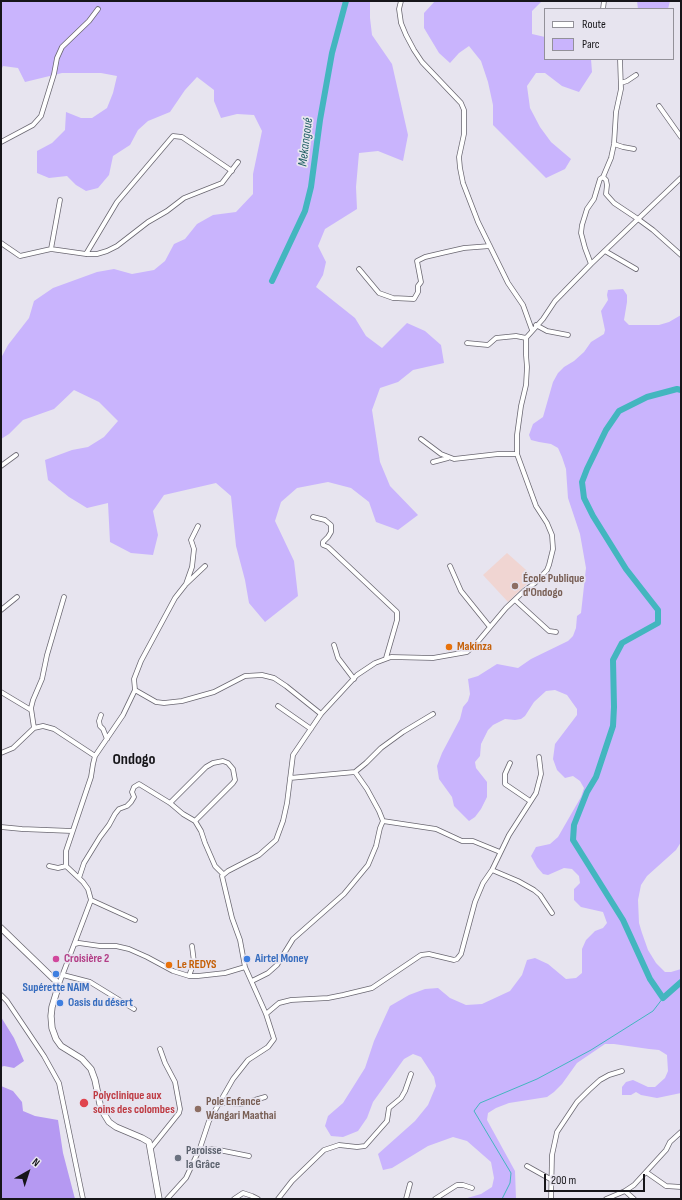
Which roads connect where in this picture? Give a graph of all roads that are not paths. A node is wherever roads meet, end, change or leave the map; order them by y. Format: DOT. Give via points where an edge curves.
graph roads {
  1 [pos="401,1"];
  2 [pos="98,9"];
  3 [pos="620,60"];
  4 [pos="636,75"];
  5 [pos="621,83"];
  6 [pos="659,106"];
  7 [pos="681,138"];
  8 [pos="1,142"];
  9 [pos="614,144"];
  10 [pos="634,149"];
  11 [pos="238,162"];
  12 [pos="232,171"];
  13 [pos="603,177"];
  14 [pos="681,178"];
  15 [pos="60,200"];
  16 [pos="638,219"];
  17 [pos="1,243"];
  18 [pos="490,246"];
  19 [pos="51,249"];
  20 [pos="605,251"];
  21 [pos="86,254"];
  22 [pos="681,255"];
  23 [pos="591,264"];
  24 [pos="359,269"];
  25 [pos="636,269"];
  26 [pos="536,325"];
  27 [pos="532,330"];
  28 [pos="568,335"];
  29 [pos="526,338"];
  30 [pos="467,343"];
  31 [pos="421,439"];
  32 [pos="517,454"];
  33 [pos="16,455"];
  34 [pos="448,458"];
  35 [pos="433,462"];
  36 [pos="1,466"];
  37 [pos="313,517"];
  38 [pos="198,526"];
  39 [pos="205,566"];
  40 [pos="450,566"];
  41 [pos="186,584"];
  42 [pos="17,597"];
  43 [pos="64,597"];
  44 [pos="515,600"];
  45 [pos="1,610"];
  46 [pos="490,627"];
  47 [pos="556,632"];
  48 [pos="334,645"];
  49 [pos="386,658"];
  50 [pos="354,679"];
  51 [pos="135,690"];
  52 [pos="1,692"];
  53 [pos="278,706"];
  54 [pos="31,710"];
  55 [pos="320,714"];
  56 [pos="433,714"];
  57 [pos="101,715"];
  58 [pos="34,728"];
  59 [pos="311,729"];
  60 [pos="107,739"];
  61 [pos="1,753"];
  62 [pos="96,756"];
  63 [pos="539,757"];
  64 [pos="510,763"];
  65 [pos="354,772"];
  66 [pos="290,778"];
  67 [pos="530,801"];
  68 [pos="170,803"];
  69 [pos="195,821"];
  70 [pos="383,821"];
  71 [pos="394,823"];
  72 [pos="1,827"];
  73 [pos="380,828"];
  74 [pos="72,831"];
  75 [pos="500,852"];
  76 [pos="49,866"];
  77 [pos="66,866"];
  78 [pos="492,870"];
  79 [pos="223,874"];
  80 [pos="79,878"];
  81 [pos="91,900"];
  82 [pos="552,913"];
  83 [pos="135,920"];
  84 [pos="1,928"];
  85 [pos="75,944"];
  86 [pos="192,946"];
  87 [pos="245,967"];
  88 [pos="63,975"];
  89 [pos="189,976"];
  90 [pos="252,981"];
  91 [pos="59,984"];
  92 [pos="1,995"];
  93 [pos="134,1009"];
  94 [pos="266,1014"];
  95 [pos="160,1048"];
  96 [pos="622,1071"];
  97 [pos="411,1074"];
  98 [pos="266,1097"];
  99 [pos="219,1104"];
  100 [pos="681,1132"];
  101 [pos="150,1148"];
  102 [pos="199,1151"];
  103 [pos="249,1156"];
  104 [pos="527,1166"];
  105 [pos="646,1172"];
  106 [pos="552,1180"];
  107 [pos="410,1184"];
  108 [pos="681,1187"];
  109 [pos="472,1188"];
  110 [pos="625,1191"];
  111 [pos="83,1199"];
  112 [pos="159,1199"];
  113 [pos="167,1199"];
  114 [pos="234,1199"];
  115 [pos="258,1199"];
  116 [pos="278,1199"];
  117 [pos="406,1199"];
  118 [pos="435,1199"];
  119 [pos="551,1199"];
  120 [pos="606,1199"];
  121 [pos="634,1199"];
  1 -- 18 [label="street" via="401,23 414,50 422,62 461,102 464,110 464,134 459,157 461,175 478,222"];
  2 -- 8 [label="street" via="62,47 41,116 33,125"];
  3 -- 5 [label="street"];
  4 -- 5 [label="street"];
  5 -- 9 [label="street"];
  6 -- 7 [label="street"];
  9 -- 10 [label="street"];
  9 -- 13 [label="street"];
  11 -- 12 [label="street"];
  12 -- 21 [label="street" via="222,183 184,198 117,246 97,254"];
  12 -- 21 [label="street" via="182,137 173,136 117,202"];
  13 -- 16 [label="street" via="606,180 606,194 614,203"];
  13 -- 23 [label="street" via="582,225 581,233"];
  14 -- 16 [label="street"];
  15 -- 19 [label="street"];
  16 -- 20 [label="street"];
  16 -- 22 [label="street"];
  17 -- 19 [label="street" via="20,256"];
  18 -- 24 [label="street" via="464,248 417,261 421,282 414,299 393,298 379,293"];
  18 -- 27 [label="street" via="522,305"];
  19 -- 21 [label="street"];
  20 -- 23 [label="street"];
  20 -- 25 [label="street"];
  23 -- 26 [label="street"];
  26 -- 27 [label="street"];
  26 -- 28 [label="street" via="546,331"];
  27 -- 29 [label="street"];
  29 -- 30 [label="street" via="496,338 488,345"];
  29 -- 32 [label="street" via="526,385 517,435"];
  31 -- 34 [label="street"];
  32 -- 34 [label="street"];
  32 -- 44 [label="street" via="534,501 553,540 549,565 543,575"];
  33 -- 36 [label="street"];
  34 -- 35 [label="street"];
  37 -- 49 [label="street" via="325,520 331,525 331,532 323,545 397,612"];
  38 -- 41 [label="street" via="191,540 194,549 192,567"];
  39 -- 41 [label="street"];
  40 -- 46 [label="street" via="461,591"];
  41 -- 51 [label="street" via="175,598 141,661 134,679"];
  42 -- 45 [label="street"];
  43 -- 54 [label="street"];
  44 -- 46 [label="street"];
  44 -- 47 [label="street" via="549,631"];
  46 -- 49 [label="street" via="475,645 464,653 433,658"];
  48 -- 50 [label="street" via="338,658"];
  49 -- 50 [label="street" via="364,669"];
  50 -- 55 [label="street"];
  51 -- 55 [label="street" via="156,702 182,701 214,692 245,676 262,675 274,678 286,686"];
  51 -- 60 [label="street"];
  52 -- 54 [label="street"];
  53 -- 59 [label="street"];
  54 -- 58 [label="street"];
  55 -- 59 [label="street"];
  56 -- 65 [label="street" via="381,748"];
  57 -- 60 [label="street" via="100,726"];
  58 -- 61 [label="street" via="13,748"];
  58 -- 62 [label="street" via="43,726 54,729"];
  59 -- 66 [label="street" via="293,755"];
  60 -- 62 [label="street"];
  62 -- 74 [label="street" via="92,777"];
  63 -- 67 [label="street" via="541,774 536,793"];
  64 -- 67 [label="street" via="505,774 505,784"];
  65 -- 66 [label="street"];
  65 -- 70 [label="street" via="367,789"];
  66 -- 79 [label="street" via="285,812 276,840 259,855"];
  67 -- 75 [label="street"];
  68 -- 69 [label="street"];
  68 -- 69 [label="street" via="206,767 223,761 228,763 233,769 235,780"];
  68 -- 80 [label="street" via="138,784 134,787 131,802 115,814 88,857"];
  69 -- 79 [label="street" via="215,866"];
  70 -- 71 [label="street"];
  70 -- 73 [label="street"];
  71 -- 73 [label="street" via="386,823"];
  71 -- 75 [label="street" via="436,829"];
  72 -- 74 [label="street"];
  73 -- 90 [label="street" via="368,865 344,894 293,939 277,965"];
  74 -- 77 [label="street" via="66,851"];
  75 -- 78 [label="street"];
  76 -- 77 [label="street"];
  77 -- 80 [label="street"];
  78 -- 82 [label="street" via="534,890"];
  78 -- 94 [label="street" via="475,902 462,954 457,959 421,955 372,988 328,998 291,1000 279,1004"];
  79 -- 87 [label="street" via="222,879"];
  80 -- 81 [label="street" via="88,889"];
  81 -- 83 [label="street"];
  81 -- 85 [label="street"];
  84 -- 91 [label="street"];
  85 -- 88 [label="street"];
  85 -- 89 [label="street" via="129,949 173,971"];
  86 -- 89 [label="street" via="194,962"];
  87 -- 89 [label="street" via="225,973"];
  87 -- 90 [label="street"];
  88 -- 91 [label="street"];
  88 -- 93 [label="street" via="90,982"];
  90 -- 94 [label="street"];
  91 -- 101 [label="street" via="51,1020 58,1044 82,1059 91,1069 101,1109 109,1122 146,1140"];
  92 -- 111 [label="street" via="44,1056 59,1083"];
  94 -- 99 [label="street" via="273,1041 248,1060 233,1079"];
  95 -- 101 [label="street" via="175,1082 180,1109"];
  96 -- 106 [label="street" via="600,1080 576,1102 562,1123 554,1142"];
  97 -- 116 [label="street" via="401,1098 389,1108 387,1121 365,1146 339,1145 324,1150 292,1181"];
  98 -- 99 [label="street" via="240,1104"];
  99 -- 102 [label="street" via="208,1124"];
  100 -- 105 [label="street"];
  101 -- 112 [label="street"];
  102 -- 103 [label="street" via="211,1149"];
  102 -- 113 [label="street" via="186,1178"];
  104 -- 106 [label="street"];
  105 -- 108 [label="street" via="666,1186"];
  105 -- 110 [label="street"];
  106 -- 119 [label="street"];
  107 -- 117 [label="street"];
  109 -- 118 [label="street" via="456,1185"];
  110 -- 120 [label="street"];
  110 -- 121 [label="street"];
  114 -- 115 [label="street" via="243,1193"];
}
